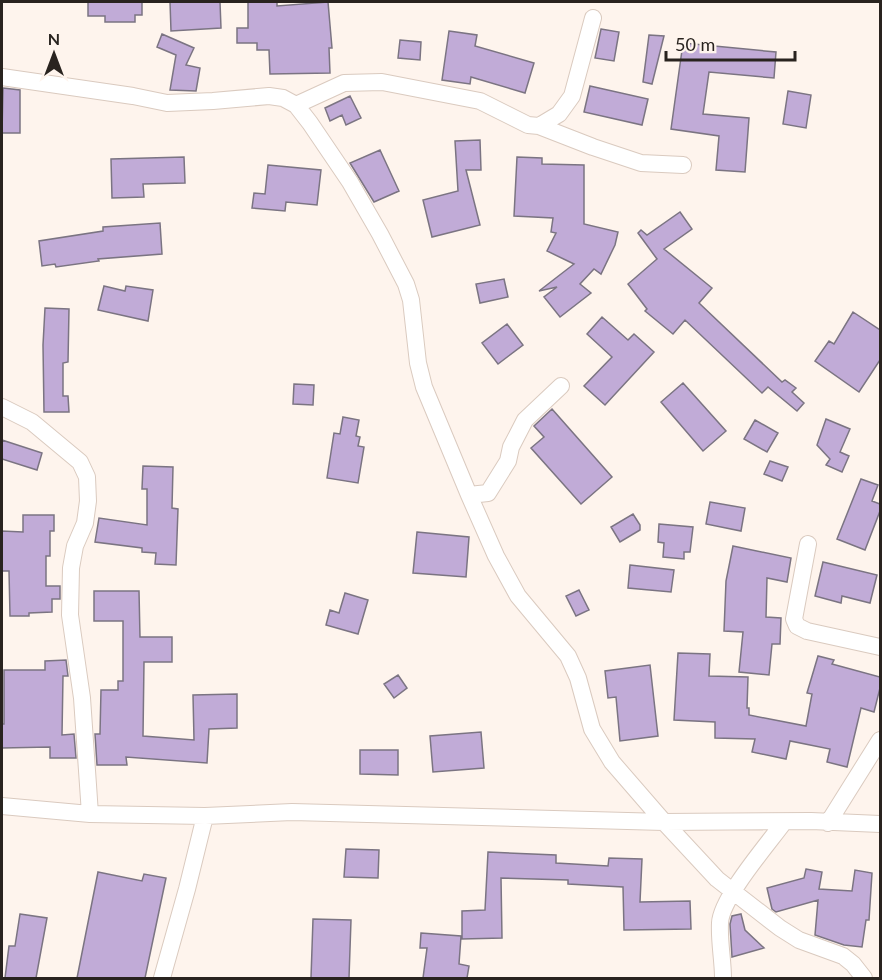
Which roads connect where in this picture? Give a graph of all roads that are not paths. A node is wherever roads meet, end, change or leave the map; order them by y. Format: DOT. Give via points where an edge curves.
graph roads {
  1 [pos="593,18"];
  2 [pos="2,77"];
  3 [pos="296,105"];
  4 [pos="539,126"];
  5 [pos="683,165"];
  6 [pos="561,386"];
  7 [pos="2,407"];
  8 [pos="469,495"];
  9 [pos="808,544"];
  10 [pos="880,647"];
  11 [pos="880,740"];
  12 [pos="2,806"];
  13 [pos="90,814"];
  14 [pos="205,816"];
  15 [pos="664,822"];
  16 [pos="784,822"];
  17 [pos="828,823"];
  18 [pos="880,824"];
  19 [pos="734,891"];
  20 [pos="162,978"];
  21 [pos="723,978"];
  22 [pos="864,978"];
  1 -- 4 [label="street" via="572,96 560,114"];
  2 -- 3 [label="street" via="167,102 269,96"];
  3 -- 4 [label="street" via="344,84 382,82 480,100 528,125"];
  3 -- 8 [label="street" via="350,182 406,285 424,387"];
  4 -- 5 [label="street" via="641,163"];
  6 -- 8 [label="street" via="525,420 508,461 488,493"];
  7 -- 13 [label="street" via="32,422 80,462 87,477 85,523 71,567 70,615 82,698"];
  8 -- 15 [label="street" via="518,596 568,656 592,729 612,762"];
  9 -- 10 [label="street" via="797,626"];
  11 -- 17 [label="street"];
  12 -- 13 [label="street"];
  13 -- 14 [label="street"];
  14 -- 15 [label="street" via="292,812"];
  14 -- 20 [label="street"];
  15 -- 16 [label="street"];
  15 -- 19 [label="street" via="715,877"];
  16 -- 17 [label="street"];
  16 -- 19 [label="street"];
  17 -- 18 [label="street"];
  19 -- 21 [label="street" via="720,921"];
  19 -- 22 [label="street" via="800,940 843,956"];
}
